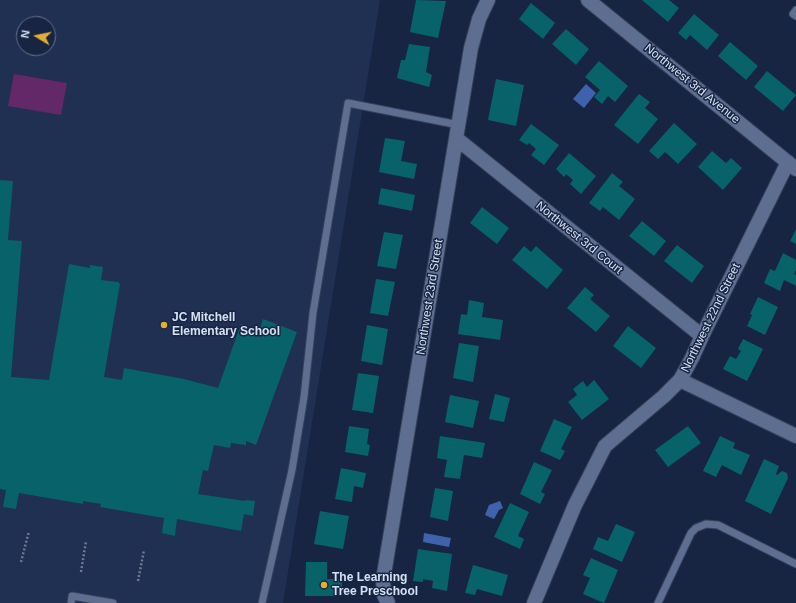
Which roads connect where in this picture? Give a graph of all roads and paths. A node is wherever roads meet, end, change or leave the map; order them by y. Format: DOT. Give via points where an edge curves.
graph roads {
  1 [pos="488,0"];
  2 [pos="588,0"];
  3 [pos="796,10"];
  4 [pos="796,16"];
  5 [pos="459,125"];
  6 [pos="457,139"];
  7 [pos="792,165"];
  8 [pos="702,336"];
  9 [pos="680,380"];
  10 [pos="796,436"];
  11 [pos="29,531"];
  12 [pos="86,541"];
  13 [pos="144,550"];
  14 [pos="21,562"];
  15 [pos="796,564"];
  16 [pos="81,572"];
  17 [pos="138,581"];
  18 [pos="386,599"];
  19 [pos="71,603"];
  20 [pos="113,603"];
  21 [pos="262,603"];
  22 [pos="534,603"];
  23 [pos="658,603"];
  1 -- 5 [label="street, Northwest 23rd Street" via="479,19 471,48"];
  2 -- 7 [label="street, Northwest 3rd Avenue"];
  3 -- 4 [label="lane" via="793,14"];
  5 -- 6 [label="street, Northwest 23rd Street"];
  5 -- 21 [label="lane" via="348,103 313,313 304,397 292,470"];
  6 -- 8 [label="street, Northwest 3rd Court"];
  6 -- 18 [label="street, Northwest 23rd Street" via="383,580"];
  7 -- 8 [label="street, Northwest 22nd Street"];
  8 -- 9 [label="street, Northwest 22nd Street"];
  9 -- 10 [label="street"];
  9 -- 22 [label="street, Northwest 22nd Street" via="605,446 575,505"];
  11 -- 14 [label="path"];
  12 -- 16 [label="path"];
  13 -- 17 [label="path"];
  15 -- 23 [label="lane" via="718,525 706,524 691,533"];
  19 -- 20 [label="lane" via="72,596"];
}
